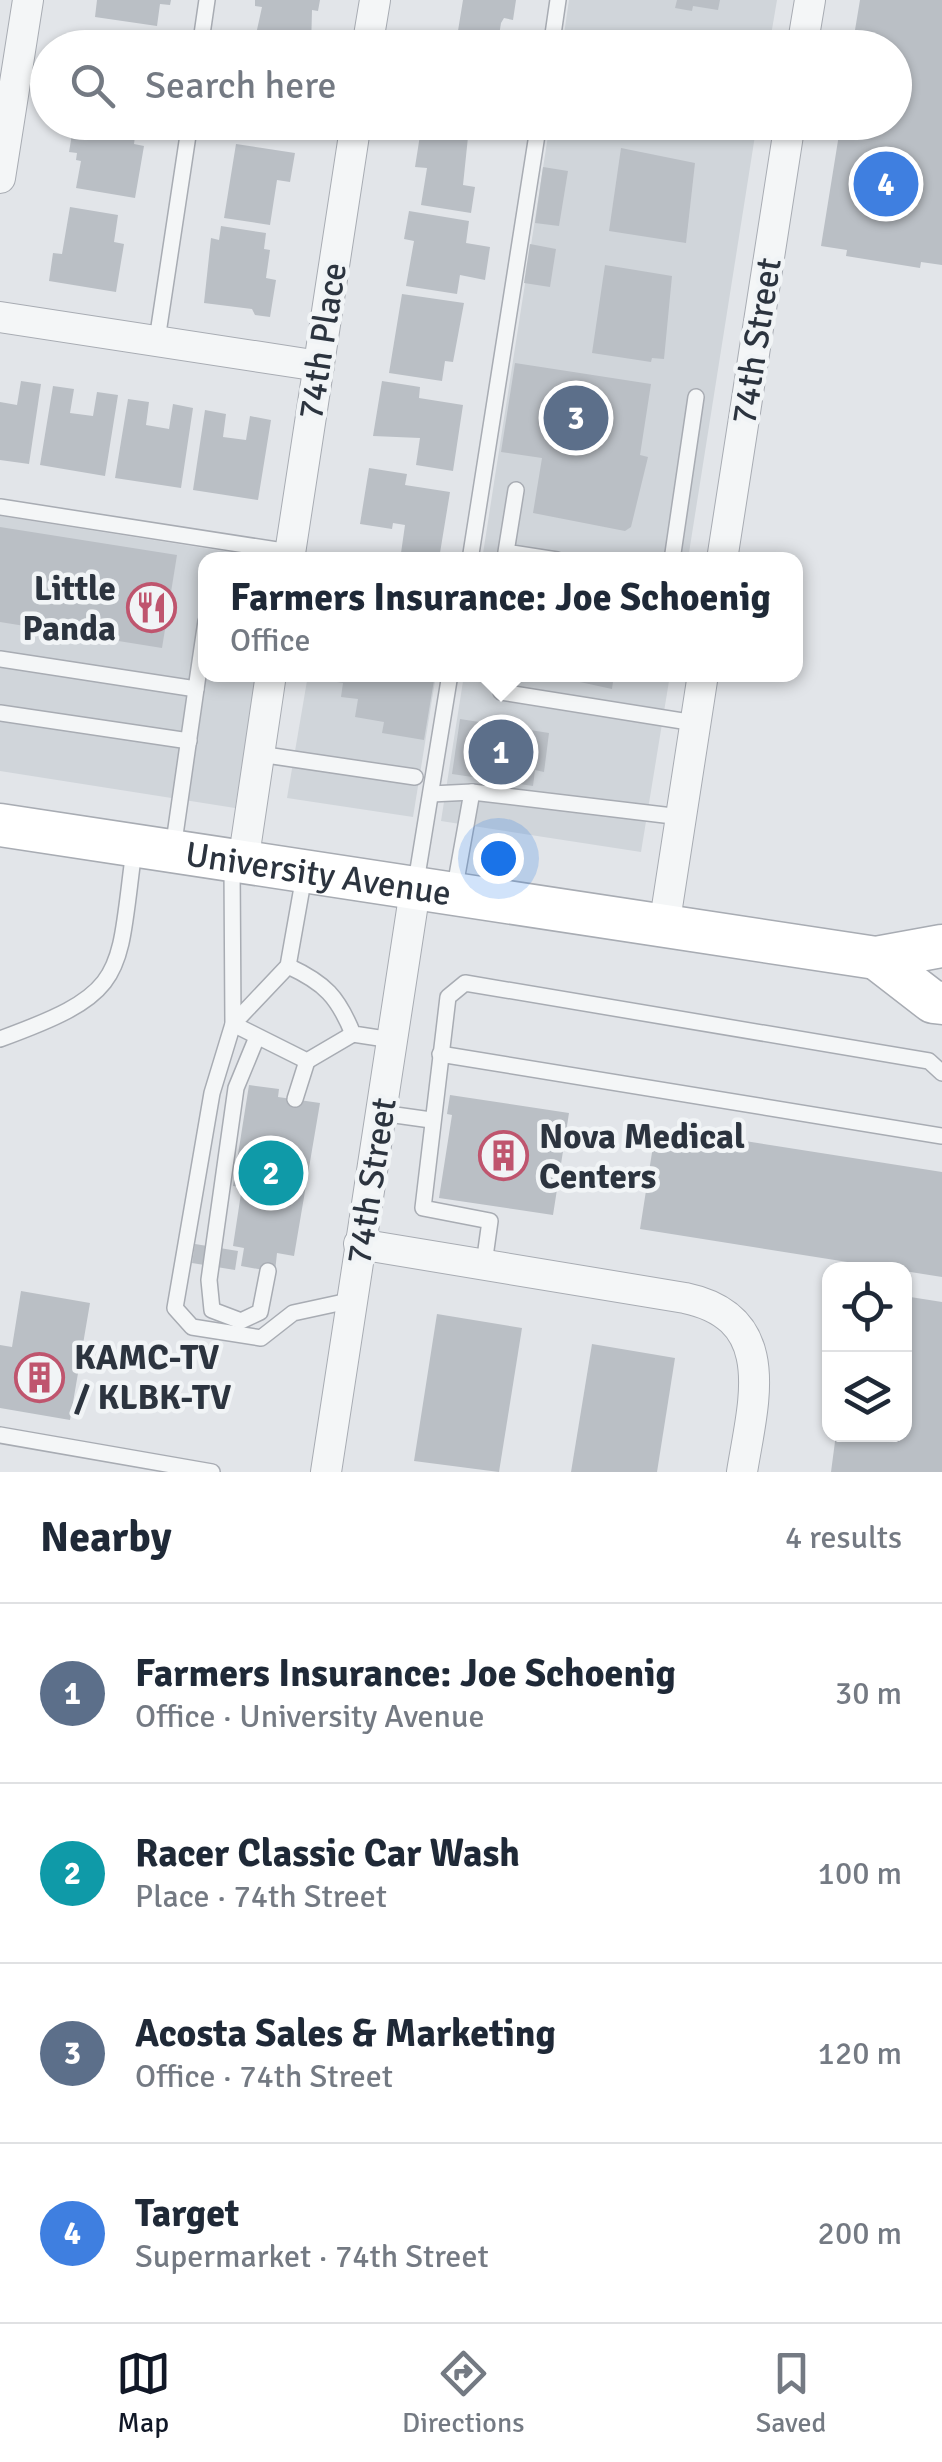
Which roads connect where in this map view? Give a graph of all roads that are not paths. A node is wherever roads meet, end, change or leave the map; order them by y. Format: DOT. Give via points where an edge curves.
graph roads {
  1 [pos="28,0"];
  2 [pos="208,0"];
  3 [pos="375,0"];
  4 [pos="558,0"];
  5 [pos="810,0"];
  6 [pos="203,30"];
  7 [pos="371,30"];
  8 [pos="553,30"];
  9 [pos="805,30"];
  10 [pos="187,140"];
  11 [pos="353,140"];
  12 [pos="536,140"];
  13 [pos="787,140"];
  14 [pos="0,178"];
  15 [pos="0,317"];
  16 [pos="157,340"];
  17 [pos="318,366"];
  18 [pos="696,397"];
  19 [pos="516,490"];
  20 [pos="0,506"];
  21 [pos="266,552"];
  22 [pos="290,552"];
  23 [pos="471,552"];
  24 [pos="506,552"];
  25 [pos="673,552"];
  26 [pos="723,552"];
  27 [pos="0,659"];
  28 [pos="198,675"];
  29 [pos="270,682"];
  30 [pos="449,682"];
  31 [pos="503,682"];
  32 [pos="702,682"];
  33 [pos="196,689"];
  34 [pos="0,713"];
  35 [pos="695,723"];
  36 [pos="189,741"];
  37 [pos="259,754"];
  38 [pos="415,777"];
  39 [pos="472,792"];
  40 [pos="430,794"];
  41 [pos="682,817"];
  42 [pos="0,824"];
  43 [pos="153,849"];
  44 [pos="237,862"];
  45 [pos="305,872"];
  46 [pos="434,893"];
  47 [pos="664,928"];
  48 [pos="942,946"];
  49 [pos="876,958"];
  50 [pos="288,966"];
  51 [pos="939,1004"];
  52 [pos="232,1024"];
  53 [pos="353,1034"];
  54 [pos="257,1037"];
  55 [pos="0,1039"];
  56 [pos="392,1040"];
  57 [pos="440,1054"];
  58 [pos="307,1061"];
  59 [pos="942,1073"];
  60 [pos="295,1100"];
  61 [pos="381,1113"];
  62 [pos="431,1120"];
  63 [pos="942,1136"];
  64 [pos="359,1244"];
  65 [pos="484,1264"];
  66 [pos="268,1270"];
  67 [pos="352,1300"];
  68 [pos="0,1435"];
  69 [pos="212,1472"];
  70 [pos="326,1472"];
  71 [pos="742,1472"];
  1 -- 14 [label="street"];
  2 -- 6 [label="lane"];
  3 -- 7 [label="street"];
  4 -- 8 [label="lane"];
  5 -- 9 [label="street"];
  10 -- 16 [label="lane"];
  11 -- 17 [label="street, 74th Place"];
  12 -- 23 [label="lane"];
  13 -- 26 [label="street, 74th Street"];
  15 -- 16 [label="street"];
  16 -- 17 [label="street"];
  17 -- 22 [label="street, 74th Place"];
  18 -- 25 [label="lane"];
  19 -- 24 [label="lane"];
  20 -- 21 [label="lane"];
  27 -- 33 [label="lane"];
  28 -- 33 [label="lane"];
  29 -- 37 [label="street"];
  30 -- 40 [label="lane"];
  31 -- 35 [label="lane" via="501,692"];
  32 -- 35 [label="street"];
  33 -- 36 [label="lane"];
  34 -- 36 [label="lane"];
  35 -- 41 [label="street"];
  36 -- 43 [label="lane"];
  37 -- 38 [label="lane"];
  37 -- 44 [label="street"];
  39 -- 40 [label="lane"];
  39 -- 41 [label="lane"];
  39 -- 46 [label="lane"];
  40 -- 46 [label="lane"];
  41 -- 47 [label="street"];
  42 -- 43 [label="main road, University Avenue"];
  43 -- 44 [label="main road, University Avenue"];
  43 -- 55 [label="lane" via="103,986 70,1012"];
  44 -- 45 [label="main road, University Avenue"];
  44 -- 52 [label="lane"];
  45 -- 46 [label="main road, University Avenue"];
  45 -- 50 [label="lane"];
  46 -- 47 [label="main road, University Avenue"];
  46 -- 56 [label="street, 74th Street"];
  47 -- 49 [label="main road, University Avenue"];
  48 -- 49 [label="main road, University Avenue"];
  49 -- 51 [label="main road, University Avenue"];
  50 -- 52 [label="lane"];
  50 -- 53 [label="lane" via="330,990"];
  52 -- 54 [label="lane"];
  52 -- 67 [label="lane" via="212,1093 175,1308 192,1327 261,1338 293,1312"];
  53 -- 56 [label="lane"];
  53 -- 58 [label="lane"];
  54 -- 58 [label="lane"];
  54 -- 66 [label="lane" via="236,1088 210,1280 212,1310 241,1321 260,1312"];
  56 -- 61 [label="street, 74th Street"];
  57 -- 59 [label="lane" via="448,997 465,984 929,1061"];
  57 -- 62 [label="lane"];
  57 -- 63 [label="lane"];
  58 -- 60 [label="lane"];
  61 -- 62 [label="lane"];
  61 -- 64 [label="street, 74th Street"];
  62 -- 65 [label="lane" via="423,1208 490,1220"];
  64 -- 65 [label="street"];
  64 -- 67 [label="street, 74th Street"];
  65 -- 71 [label="street" via="700,1302 740,1330 756,1374"];
  67 -- 70 [label="street, 74th Street"];
  68 -- 69 [label="lane"];
}
